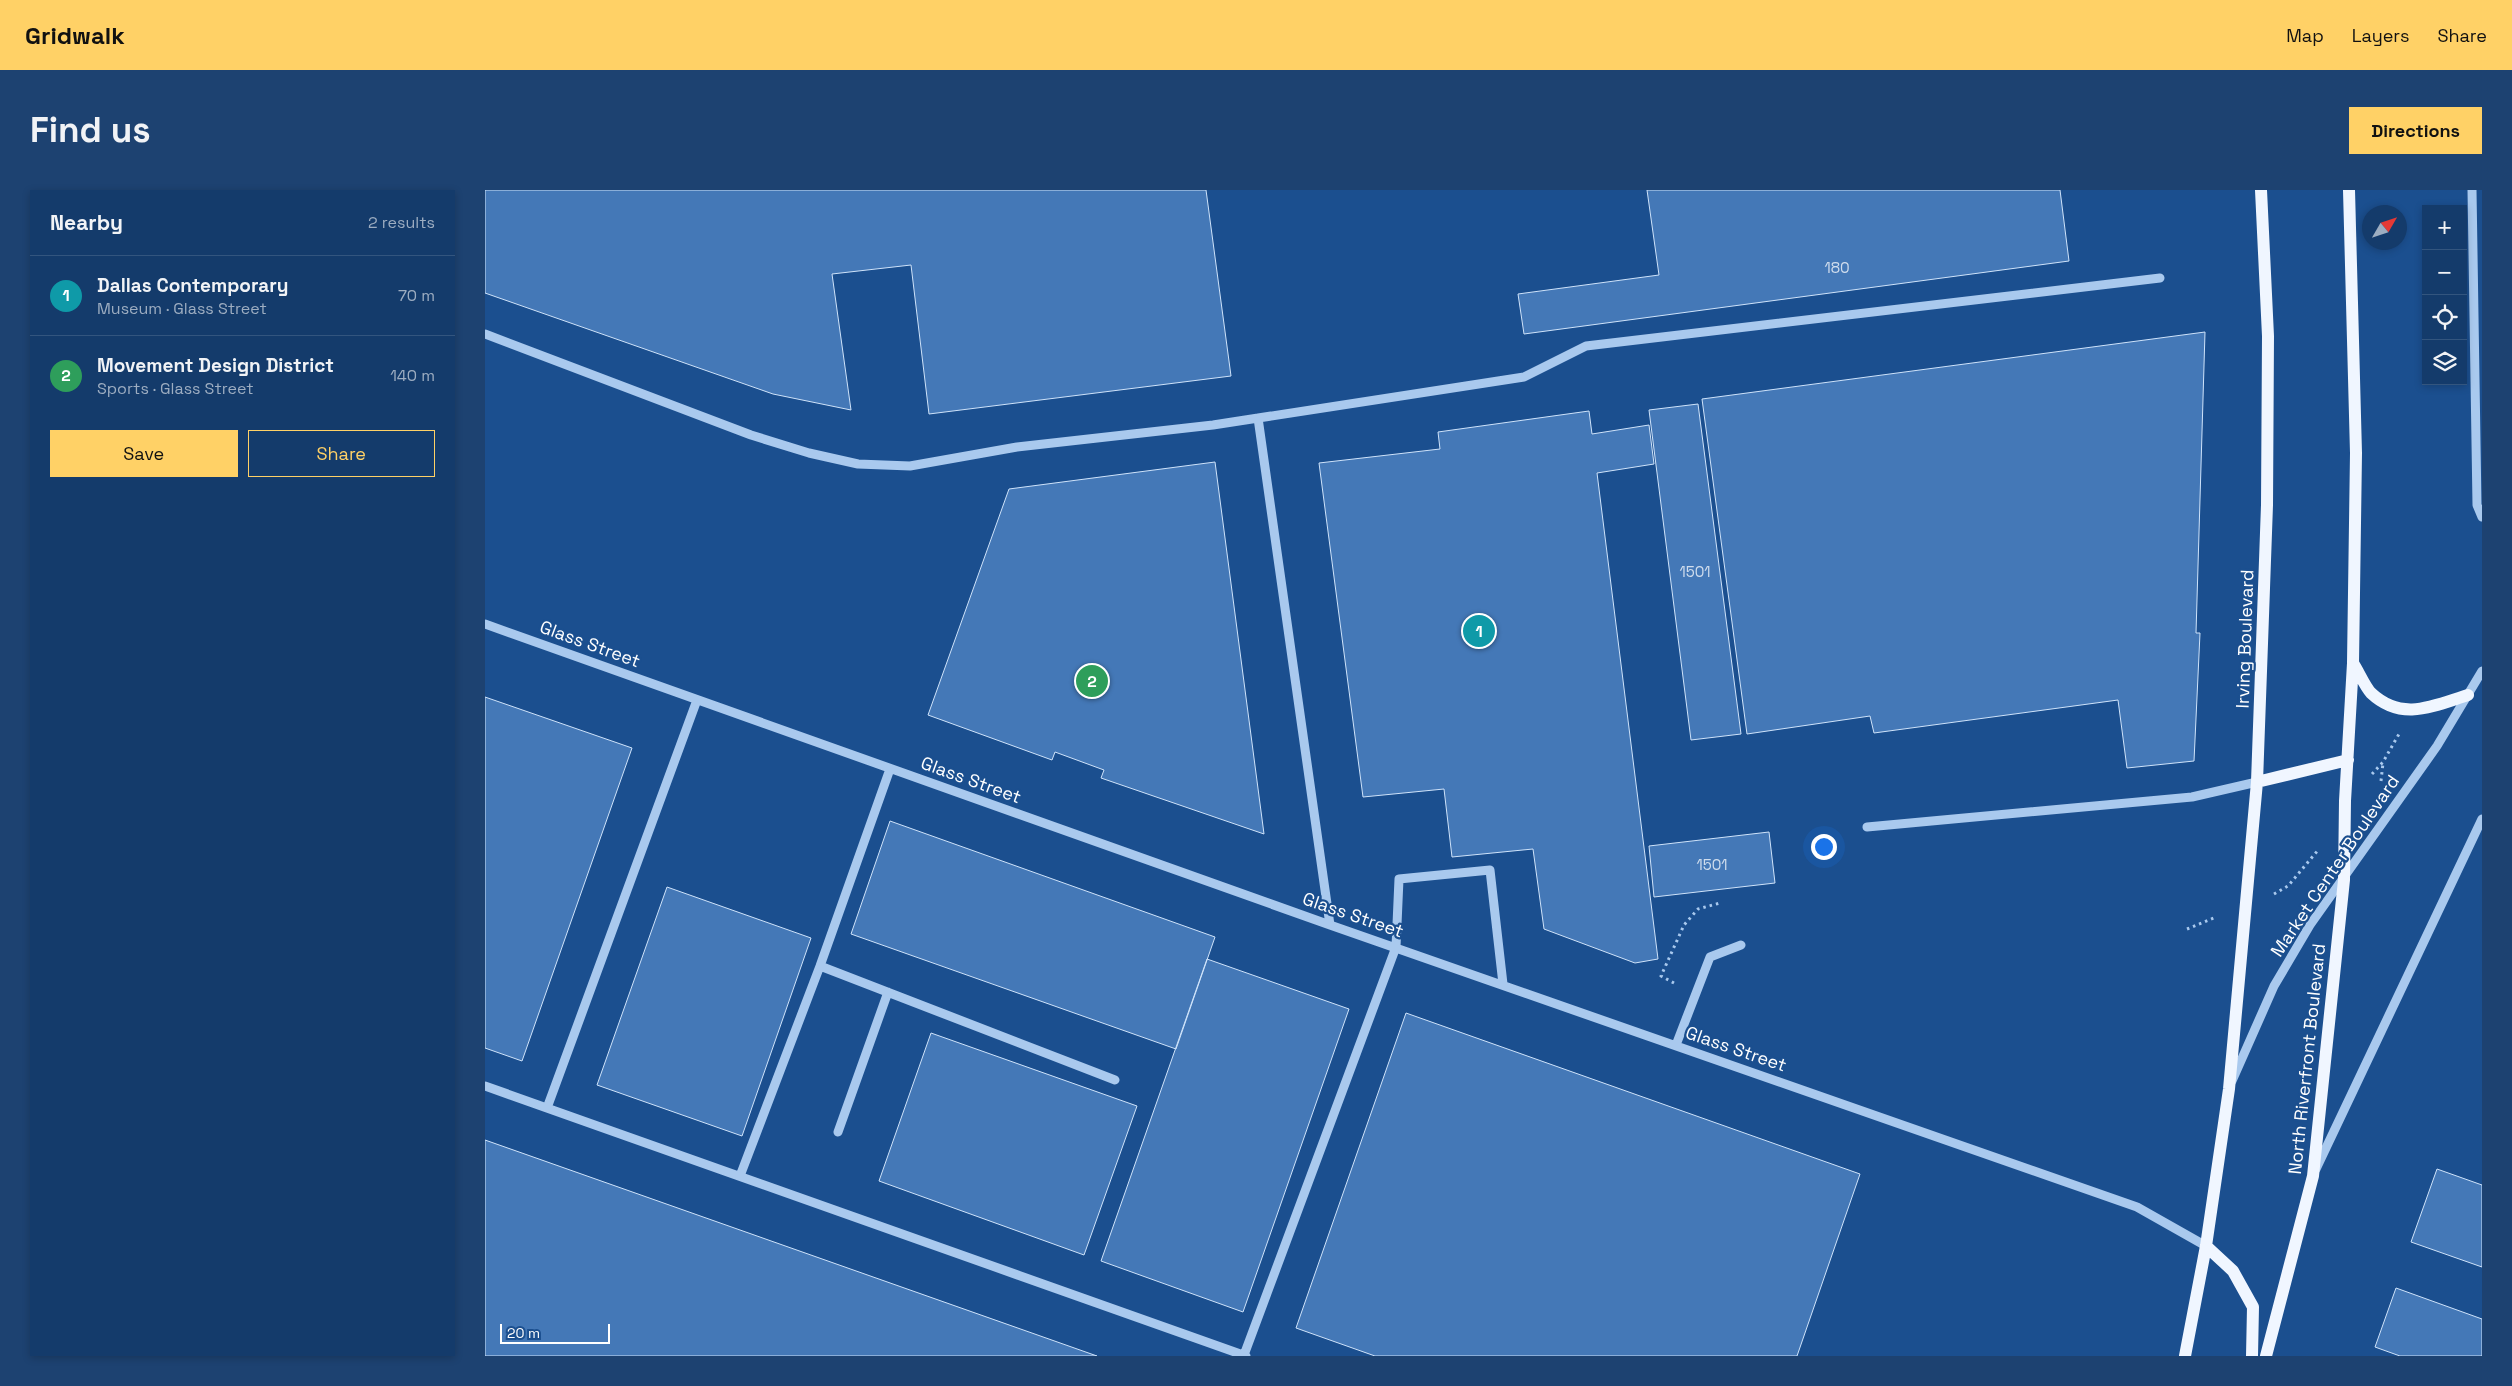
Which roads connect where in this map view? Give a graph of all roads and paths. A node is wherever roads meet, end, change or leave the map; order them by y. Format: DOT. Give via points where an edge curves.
graph roads {
  1 [pos="2261,190"];
  2 [pos="2349,190"];
  3 [pos="2472,190"];
  4 [pos="2160,278"];
  5 [pos="485,334"];
  6 [pos="1258,418"];
  7 [pos="2482,517"];
  8 [pos="485,624"];
  9 [pos="2353,663"];
  10 [pos="2482,670"];
  11 [pos="2468,694"];
  12 [pos="697,700"];
  13 [pos="2402,729"];
  14 [pos="2348,760"];
  15 [pos="2383,762"];
  16 [pos="890,769"];
  17 [pos="2372,775"];
  18 [pos="2381,781"];
  19 [pos="2257,782"];
  20 [pos="2482,819"];
  21 [pos="1867,827"];
  22 [pos="2321,840"];
  23 [pos="2344,880"];
  24 [pos="2275,894"];
  25 [pos="1720,903"];
  26 [pos="2215,917"];
  27 [pos="1330,925"];
  28 [pos="2187,929"];
  29 [pos="1741,945"];
  30 [pos="1396,947"];
  31 [pos="820,966"];
  32 [pos="1674,983"];
  33 [pos="1503,984"];
  34 [pos="888,992"];
  35 [pos="1676,1045"];
  36 [pos="1115,1080"];
  37 [pos="485,1086"];
  38 [pos="2229,1088"];
  39 [pos="547,1108"];
  40 [pos="838,1132"];
  41 [pos="740,1176"];
  42 [pos="2313,1176"];
  43 [pos="2207,1246"];
  44 [pos="1245,1356"];
  45 [pos="2185,1356"];
  46 [pos="2253,1356"];
  47 [pos="2266,1356"];
  1 -- 19 [label="main road, Irving Boulevard" via="2268,336 2267,505"];
  2 -- 9 [label="main road" via="2356,452"];
  3 -- 7 [label="street" via="2477,505"];
  4 -- 6 [label="street" via="1586,346 1524,377"];
  5 -- 6 [label="street" via="751,435 858,464 910,466 1017,447"];
  6 -- 27 [label="street"];
  8 -- 12 [label="street, Glass Street"];
  9 -- 11 [label="main road" via="2370,692 2392,708 2427,709"];
  9 -- 14 [label="main road"];
  10 -- 11 [label="street, Market Center Boulevard"];
  11 -- 23 [label="street, Market Center Boulevard" via="2437,746"];
  12 -- 16 [label="street, Glass Street"];
  12 -- 39 [label="street"];
  13 -- 15 [label="path"];
  14 -- 19 [label="main road"];
  14 -- 23 [label="main road, North Riverfront Boulevard"];
  15 -- 17 [label="path"];
  15 -- 18 [label="path"];
  16 -- 27 [label="street, Glass Street"];
  16 -- 31 [label="street"];
  19 -- 21 [label="street" via="2192,797"];
  19 -- 38 [label="main road, Irving Boulevard"];
  20 -- 42 [label="street"];
  22 -- 24 [label="path" via="2319,849 2289,886"];
  23 -- 38 [label="street, Market Center Boulevard" via="2310,925 2274,986"];
  23 -- 42 [label="main road, North Riverfront Boulevard"];
  25 -- 32 [label="path" via="1698,909 1685,925 1661,976"];
  26 -- 28 [label="path"];
  27 -- 30 [label="street, Glass Street"];
  29 -- 35 [label="street" via="1711,957"];
  30 -- 33 [label="street, Glass Street"];
  30 -- 33 [label="street" via="1399,879 1490,870"];
  30 -- 44 [label="street"];
  31 -- 34 [label="street"];
  31 -- 41 [label="street"];
  33 -- 35 [label="street, Glass Street"];
  34 -- 36 [label="street"];
  34 -- 40 [label="street"];
  35 -- 43 [label="street, Glass Street" via="2137,1208"];
  37 -- 39 [label="street"];
  38 -- 43 [label="main road"];
  39 -- 41 [label="street"];
  41 -- 44 [label="street"];
  42 -- 47 [label="main road, North Riverfront Boulevard"];
  43 -- 45 [label="main road"];
  43 -- 46 [label="main road" via="2233,1272 2253,1307"];
}
